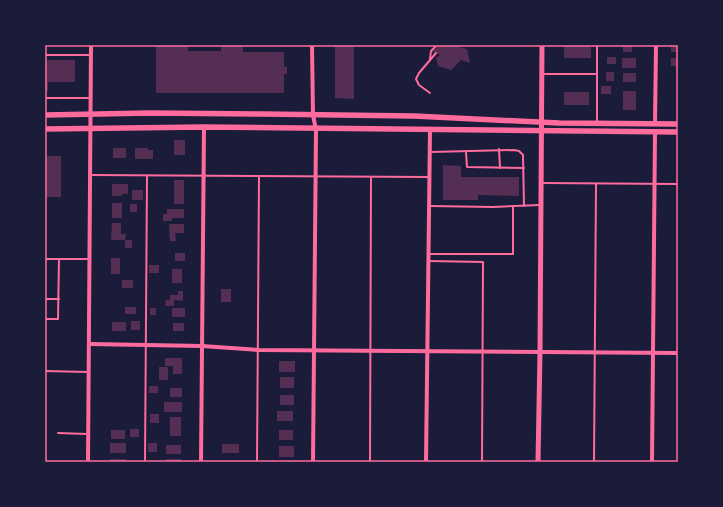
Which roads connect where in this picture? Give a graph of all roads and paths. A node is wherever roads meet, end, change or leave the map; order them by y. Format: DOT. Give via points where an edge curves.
graph roads {
  1 [pos="91,45"];
  2 [pos="312,45"];
  3 [pos="437,45"];
  4 [pos="542,45"];
  5 [pos="597,45"];
  6 [pos="656,45"];
  7 [pos="436,53"];
  8 [pos="45,55"];
  9 [pos="91,55"];
  10 [pos="430,61"];
  11 [pos="542,74"];
  12 [pos="597,74"];
  13 [pos="430,93"];
  14 [pos="45,98"];
  15 [pos="91,98"];
  16 [pos="91,114"];
  17 [pos="313,114"];
  18 [pos="45,115"];
  19 [pos="541,122"];
  20 [pos="597,123"];
  21 [pos="655,123"];
  22 [pos="678,124"];
  23 [pos="204,127"];
  24 [pos="45,129"];
  25 [pos="91,129"];
  26 [pos="316,130"];
  27 [pos="430,130"];
  28 [pos="541,130"];
  29 [pos="655,132"];
  30 [pos="678,132"];
  31 [pos="499,149"];
  32 [pos="430,152"];
  33 [pos="466,152"];
  34 [pos="500,168"];
  35 [pos="524,168"];
  36 [pos="90,175"];
  37 [pos="147,176"];
  38 [pos="204,176"];
  39 [pos="259,176"];
  40 [pos="316,177"];
  41 [pos="371,177"];
  42 [pos="430,178"];
  43 [pos="541,183"];
  44 [pos="596,184"];
  45 [pos="655,184"];
  46 [pos="678,184"];
  47 [pos="541,205"];
  48 [pos="430,206"];
  49 [pos="513,206"];
  50 [pos="524,206"];
  51 [pos="429,254"];
  52 [pos="45,259"];
  53 [pos="59,259"];
  54 [pos="90,259"];
  55 [pos="429,261"];
  56 [pos="45,299"];
  57 [pos="59,299"];
  58 [pos="45,319"];
  59 [pos="89,344"];
  60 [pos="146,346"];
  61 [pos="202,346"];
  62 [pos="258,350"];
  63 [pos="314,350"];
  64 [pos="370,351"];
  65 [pos="428,351"];
  66 [pos="482,352"];
  67 [pos="540,352"];
  68 [pos="595,352"];
  69 [pos="654,353"];
  70 [pos="678,353"];
  71 [pos="45,371"];
  72 [pos="89,372"];
  73 [pos="58,433"];
  74 [pos="89,434"];
  75 [pos="88,462"];
  76 [pos="145,462"];
  77 [pos="201,462"];
  78 [pos="257,462"];
  79 [pos="313,462"];
  80 [pos="370,462"];
  81 [pos="426,462"];
  82 [pos="482,462"];
  83 [pos="538,462"];
  84 [pos="594,462"];
  85 [pos="652,462"];
  1 -- 9 [label="street"];
  2 -- 17 [label="street"];
  3 -- 10 [label="lane" via="431,51"];
  4 -- 11 [label="street"];
  5 -- 12 [label="lane"];
  6 -- 21 [label="street"];
  7 -- 10 [label="lane"];
  8 -- 9 [label="lane"];
  9 -- 15 [label="street"];
  10 -- 13 [label="lane" via="416,79 422,88"];
  11 -- 12 [label="lane"];
  11 -- 19 [label="street"];
  12 -- 20 [label="lane"];
  14 -- 15 [label="lane"];
  15 -- 16 [label="street"];
  16 -- 17 [label="main road"];
  16 -- 18 [label="main road"];
  16 -- 25 [label="street"];
  17 -- 19 [label="main road"];
  17 -- 26 [label="street"];
  19 -- 20 [label="main road"];
  19 -- 28 [label="street"];
  20 -- 21 [label="main road"];
  21 -- 22 [label="main road"];
  23 -- 25 [label="main road"];
  23 -- 26 [label="main road"];
  23 -- 38 [label="street"];
  24 -- 25 [label="main road"];
  25 -- 36 [label="street"];
  26 -- 27 [label="main road"];
  26 -- 40 [label="street"];
  27 -- 28 [label="main road"];
  27 -- 32 [label="street"];
  28 -- 29 [label="main road"];
  28 -- 43 [label="street"];
  29 -- 30 [label="main road"];
  29 -- 45 [label="street"];
  31 -- 33 [label="lane"];
  31 -- 34 [label="lane"];
  31 -- 35 [label="lane" via="519,151 523,155"];
  32 -- 33 [label="lane"];
  32 -- 42 [label="street"];
  33 -- 34 [label="lane" via="467,167"];
  34 -- 35 [label="lane"];
  35 -- 50 [label="lane"];
  36 -- 37 [label="lane"];
  36 -- 54 [label="street"];
  37 -- 38 [label="lane"];
  37 -- 60 [label="lane"];
  38 -- 39 [label="lane"];
  38 -- 61 [label="street"];
  39 -- 40 [label="lane"];
  39 -- 62 [label="lane"];
  40 -- 41 [label="lane"];
  40 -- 63 [label="street"];
  41 -- 42 [label="lane"];
  41 -- 64 [label="lane"];
  42 -- 48 [label="street"];
  43 -- 44 [label="lane"];
  43 -- 47 [label="street"];
  44 -- 45 [label="lane"];
  44 -- 68 [label="lane"];
  45 -- 46 [label="lane"];
  45 -- 69 [label="street"];
  47 -- 50 [label="lane"];
  47 -- 67 [label="street"];
  48 -- 49 [label="lane"];
  48 -- 51 [label="street"];
  49 -- 50 [label="lane"];
  49 -- 51 [label="lane" via="512,254"];
  51 -- 55 [label="street"];
  52 -- 53 [label="lane"];
  53 -- 54 [label="lane"];
  53 -- 57 [label="lane"];
  54 -- 59 [label="street"];
  55 -- 65 [label="street"];
  55 -- 66 [label="lane" via="483,262"];
  56 -- 57 [label="lane"];
  57 -- 58 [label="lane" via="58,319"];
  59 -- 60 [label="street"];
  59 -- 72 [label="street"];
  60 -- 61 [label="street"];
  60 -- 76 [label="lane"];
  61 -- 62 [label="street"];
  61 -- 77 [label="street"];
  62 -- 63 [label="street"];
  62 -- 78 [label="lane"];
  63 -- 64 [label="street"];
  63 -- 79 [label="street"];
  64 -- 65 [label="street"];
  64 -- 80 [label="lane"];
  65 -- 66 [label="street"];
  65 -- 81 [label="street"];
  66 -- 67 [label="street"];
  66 -- 82 [label="lane"];
  67 -- 68 [label="street"];
  67 -- 83 [label="street"];
  68 -- 69 [label="street"];
  68 -- 84 [label="lane"];
  69 -- 70 [label="street"];
  69 -- 85 [label="street"];
  71 -- 72 [label="lane"];
  72 -- 74 [label="street"];
  73 -- 74 [label="lane"];
  74 -- 75 [label="street"];
}
